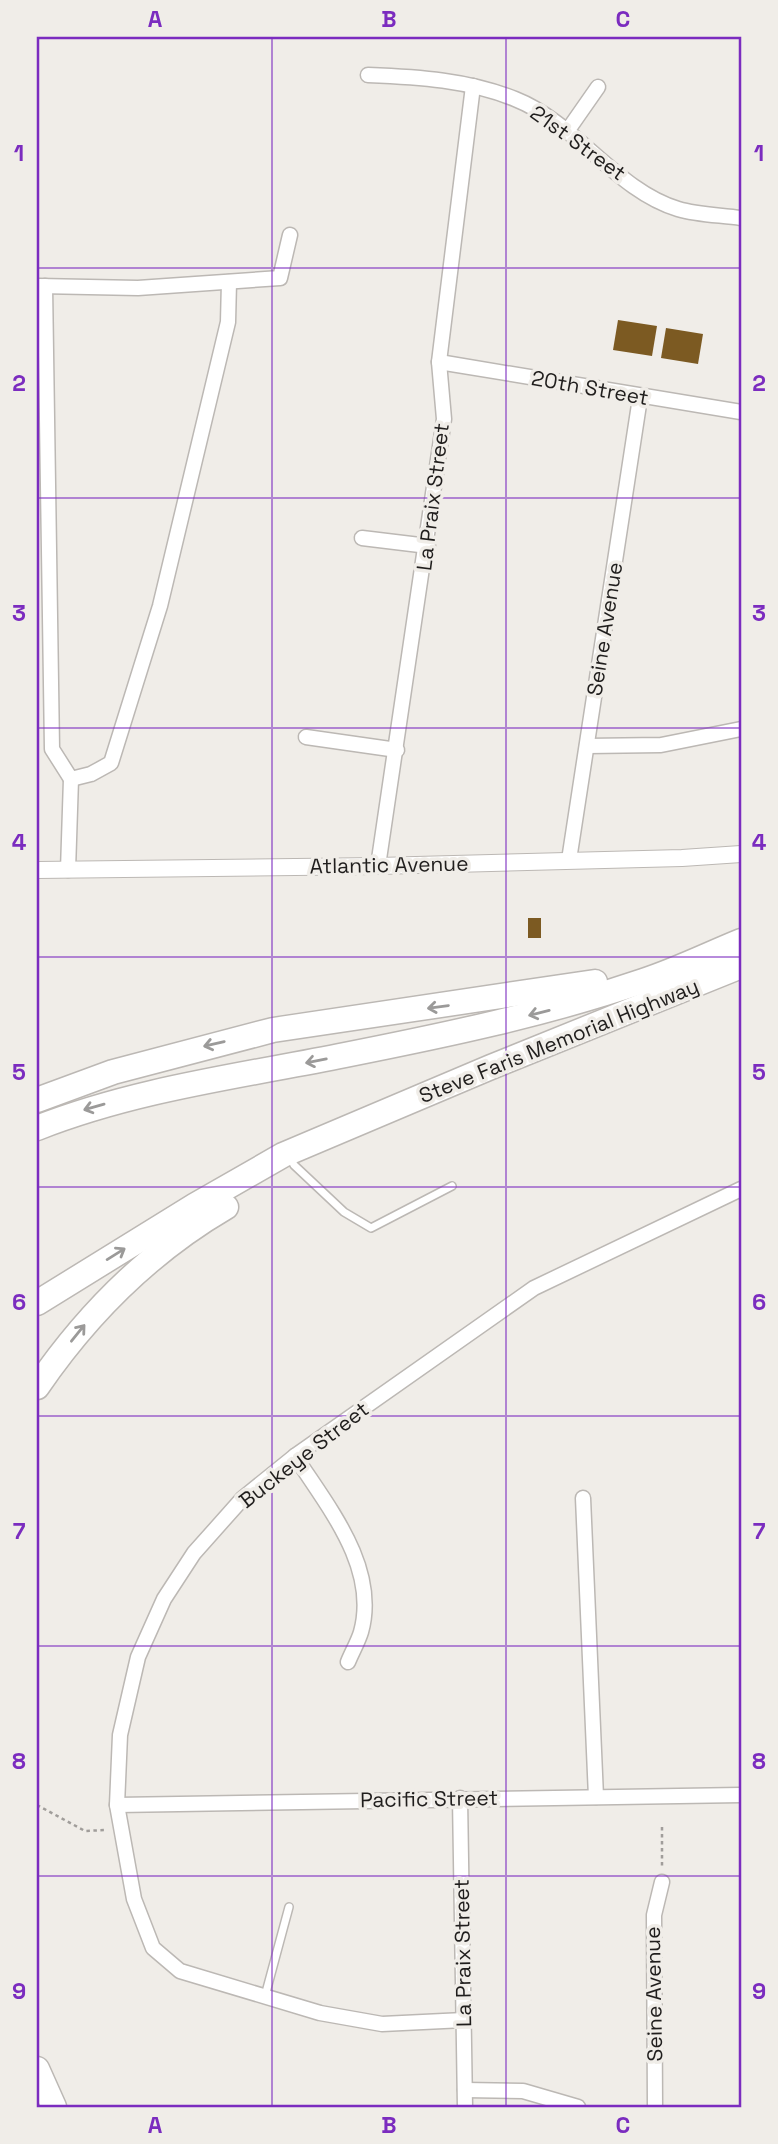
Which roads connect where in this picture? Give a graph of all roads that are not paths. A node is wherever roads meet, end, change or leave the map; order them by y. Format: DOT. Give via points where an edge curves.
graph roads {
  1 [pos="369,75"];
  2 [pos="473,86"];
  3 [pos="598,88"];
  4 [pos="568,130"];
  5 [pos="741,218"];
  6 [pos="290,235"];
  7 [pos="229,282"];
  8 [pos="41,286"];
  9 [pos="439,362"];
  10 [pos="640,398"];
  11 [pos="741,412"];
  12 [pos="362,538"];
  13 [pos="428,546"];
  14 [pos="741,729"];
  15 [pos="306,737"];
  16 [pos="587,746"];
  17 [pos="397,750"];
  18 [pos="71,779"];
  19 [pos="741,854"];
  20 [pos="569,860"];
  21 [pos="378,866"];
  22 [pos="37,870"];
  23 [pos="68,870"];
  24 [pos="741,934"];
  25 [pos="741,941"];
  26 [pos="741,967"];
  27 [pos="37,1100"];
  28 [pos="37,1128"];
  29 [pos="291,1159"];
  30 [pos="452,1186"];
  31 [pos="741,1189"];
  32 [pos="37,1303"];
  33 [pos="37,1387"];
  34 [pos="295,1455"];
  35 [pos="583,1498"];
  36 [pos="348,1662"];
  37 [pos="741,1795"];
  38 [pos="597,1797"];
  39 [pos="460,1798"];
  40 [pos="117,1805"];
  41 [pos="662,1882"];
  42 [pos="289,1907"];
  43 [pos="265,1997"];
  44 [pos="464,2020"];
  45 [pos="37,2069"];
  46 [pos="465,2090"];
  47 [pos="54,2107"];
  48 [pos="465,2107"];
  49 [pos="578,2107"];
  50 [pos="655,2107"];
  1 -- 2 [label="street, 21st Street" via="429,77"];
  2 -- 4 [label="street, 21st Street" via="517,99"];
  2 -- 9 [label="street, La Praix Street"];
  3 -- 4 [label="street"];
  4 -- 5 [label="street, 21st Street" via="641,191 677,209"];
  6 -- 7 [label="street" via="280,278"];
  7 -- 8 [label="street" via="138,288"];
  7 -- 18 [label="street" via="228,322 163,592 111,763"];
  8 -- 18 [label="street" via="52,750"];
  9 -- 10 [label="street, 20th Street"];
  9 -- 13 [label="street, La Praix Street" via="444,419"];
  10 -- 11 [label="street, 20th Street"];
  10 -- 16 [label="street, Seine Avenue"];
  12 -- 13 [label="street"];
  13 -- 17 [label="street, La Praix Street"];
  14 -- 16 [label="street" via="661,745"];
  15 -- 17 [label="street"];
  16 -- 20 [label="street, Seine Avenue"];
  17 -- 21 [label="street, La Praix Street"];
  18 -- 23 [label="street"];
  19 -- 20 [label="street, Atlantic Avenue"];
  20 -- 21 [label="street, Atlantic Avenue"];
  21 -- 23 [label="street, Atlantic Avenue"];
  22 -- 23 [label="street, Atlantic Avenue"];
  24 -- 27 [label="highway, one-way" via="644,970 597,981 260,1033 113,1072"];
  25 -- 28 [label="highway, one-way" via="647,980 552,1009 353,1054 162,1090 88,1108"];
  26 -- 29 [label="highway, Steve Faris Memorial Highway" via="376,1116"];
  29 -- 30 [label="lane" via="344,1212 371,1228"];
  32 -- 29 [label="highway, one-way" via="194,1206"];
  33 -- 29 [label="highway, one-way" via="103,1303 150,1260"];
  31 -- 34 [label="street, Buckeye Street" via="534,1288"];
  34 -- 36 [label="street" via="347,1538 361,1578 362,1631"];
  34 -- 40 [label="street, Buckeye Street" via="217,1526 164,1599 131,1682 120,1735"];
  35 -- 38 [label="street"];
  37 -- 38 [label="street, Pacific Street"];
  38 -- 39 [label="street, Pacific Street"];
  39 -- 40 [label="street, Pacific Street"];
  39 -- 44 [label="street, La Praix Street"];
  40 -- 43 [label="street, Buckeye Street" via="134,1899 153,1948 180,1970"];
  41 -- 50 [label="street, Seine Avenue" via="653,1915"];
  42 -- 43 [label="lane"];
  43 -- 44 [label="street, Buckeye Street" via="382,2024"];
  44 -- 46 [label="street, La Praix Street"];
  45 -- 47 [label="highway"];
  46 -- 48 [label="street, La Praix Street"];
  46 -- 49 [label="street" via="523,2091"];
}
